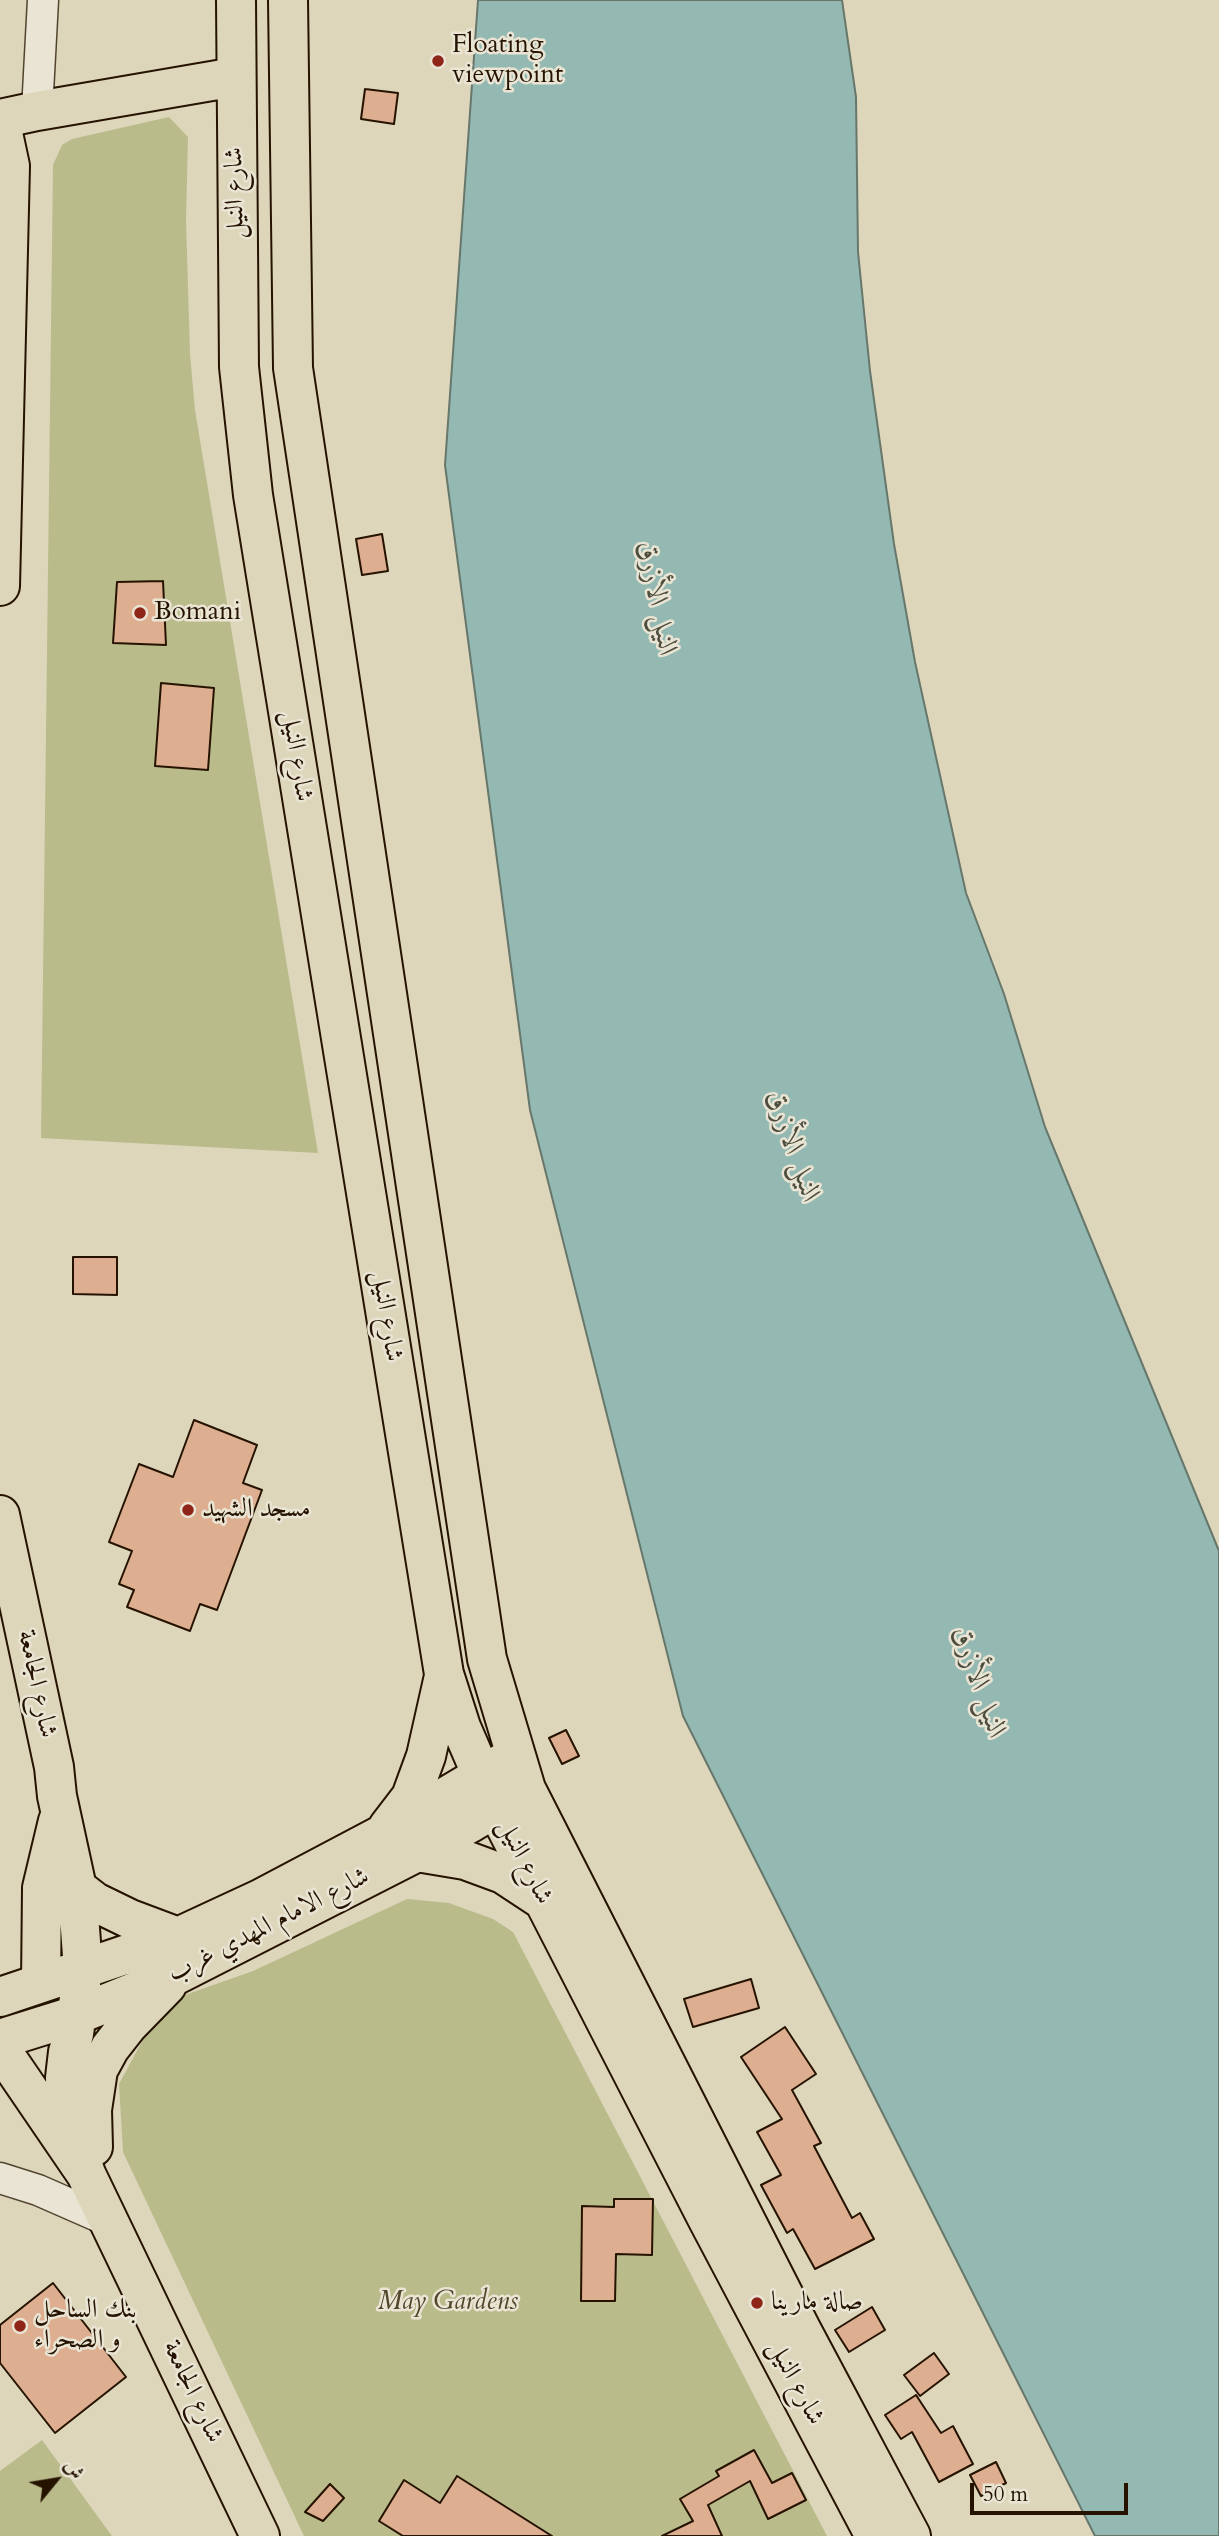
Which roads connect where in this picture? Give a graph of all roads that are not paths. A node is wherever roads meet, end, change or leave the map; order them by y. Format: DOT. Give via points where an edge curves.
graph roads {
  1 [pos="43,0"];
  2 [pos="236,0"];
  3 [pos="288,0"];
  4 [pos="235,77"];
  5 [pos="0,97"];
  6 [pos="12,116"];
  7 [pos="0,586"];
  8 [pos="446,1388"];
  9 [pos="400,1398"];
  10 [pos="0,1515"];
  11 [pos="444,1674"];
  12 [pos="505,1782"];
  13 [pos="61,1812"];
  14 [pos="383,1834"];
  15 [pos="417,1852"];
  16 [pos="77,1888"];
  17 [pos="544,1901"];
  18 [pos="178,1937"];
  19 [pos="83,1969"];
  20 [pos="176,1975"];
  21 [pos="41,1983"];
  22 [pos="0,1997"];
  23 [pos="77,2015"];
  24 [pos="631,2034"];
  25 [pos="0,2039"];
  26 [pos="0,2048"];
  27 [pos="0,2178"];
  28 [pos="97,2196"];
  29 [pos="260,2536"];
  30 [pos="875,2536"];
  31 [pos="911,2536"];
  1 -- 6 [label="street"];
  2 -- 4 [label="main road, شارع النيل"];
  3 -- 8 [label="main road, شارع النيل" via="293,368"];
  4 -- 6 [label="main road"];
  4 -- 9 [label="main road, شارع النيل" via="239,368 253,495"];
  5 -- 6 [label="street"];
  6 -- 7 [label="main road"];
  8 -- 9 [label="main road"];
  8 -- 12 [label="main road, شارع النيل"];
  9 -- 11 [label="main road, شارع النيل"];
  10 -- 13 [label="main road, شارع الجامعة"];
  11 -- 12 [label="main road, شارع النيل" via="461,1727"];
  11 -- 14 [label="main road" via="426,1756 411,1797"];
  12 -- 14 [label="main road, شارع الامام المهدي غرب"];
  12 -- 15 [label="main road, شارع الامام المهدي غرب"];
  12 -- 17 [label="main road, شارع النيل"];
  12 -- 24 [label="main road, شارع النيل"];
  13 -- 16 [label="main road, شارع الجامعة"];
  13 -- 21 [label="main road, شارع الجامعة" via="42,1888"];
  14 -- 18 [label="main road, شارع الامام المهدي غرب"];
  15 -- 17 [label="main road" via="465,1860 503,1874"];
  15 -- 20 [label="main road, شارع الامام المهدي غرب"];
  16 -- 18 [label="main road" via="130,1919"];
  16 -- 19 [label="main road, شارع الجامعة"];
  17 -- 24 [label="main road, شارع النيل"];
  18 -- 19 [label="main road, شارع الامام المهدي غرب"];
  19 -- 21 [label="main road, شارع الامام المهدي غرب"];
  19 -- 23 [label="main road, شارع الجامعة"];
  20 -- 23 [label="main road, شارع الامام المهدي غرب"];
  20 -- 28 [label="main road" via="128,2025 98,2070 92,2110"];
  21 -- 22 [label="main road, شارع الامام المهدي غرب"];
  23 -- 25 [label="main road, شارع الامام المهدي غرب"];
  23 -- 28 [label="main road, شارع الجامعة" via="68,2052 66,2109"];
  24 -- 30 [label="main road, شارع النيل"];
  24 -- 31 [label="main road, شارع النيل" via="800,2329"];
  26 -- 28 [label="main road, شارع الجامعة"];
  27 -- 28 [label="street" via="38,2190"];
  28 -- 29 [label="main road, شارع الجامعة"];
}
